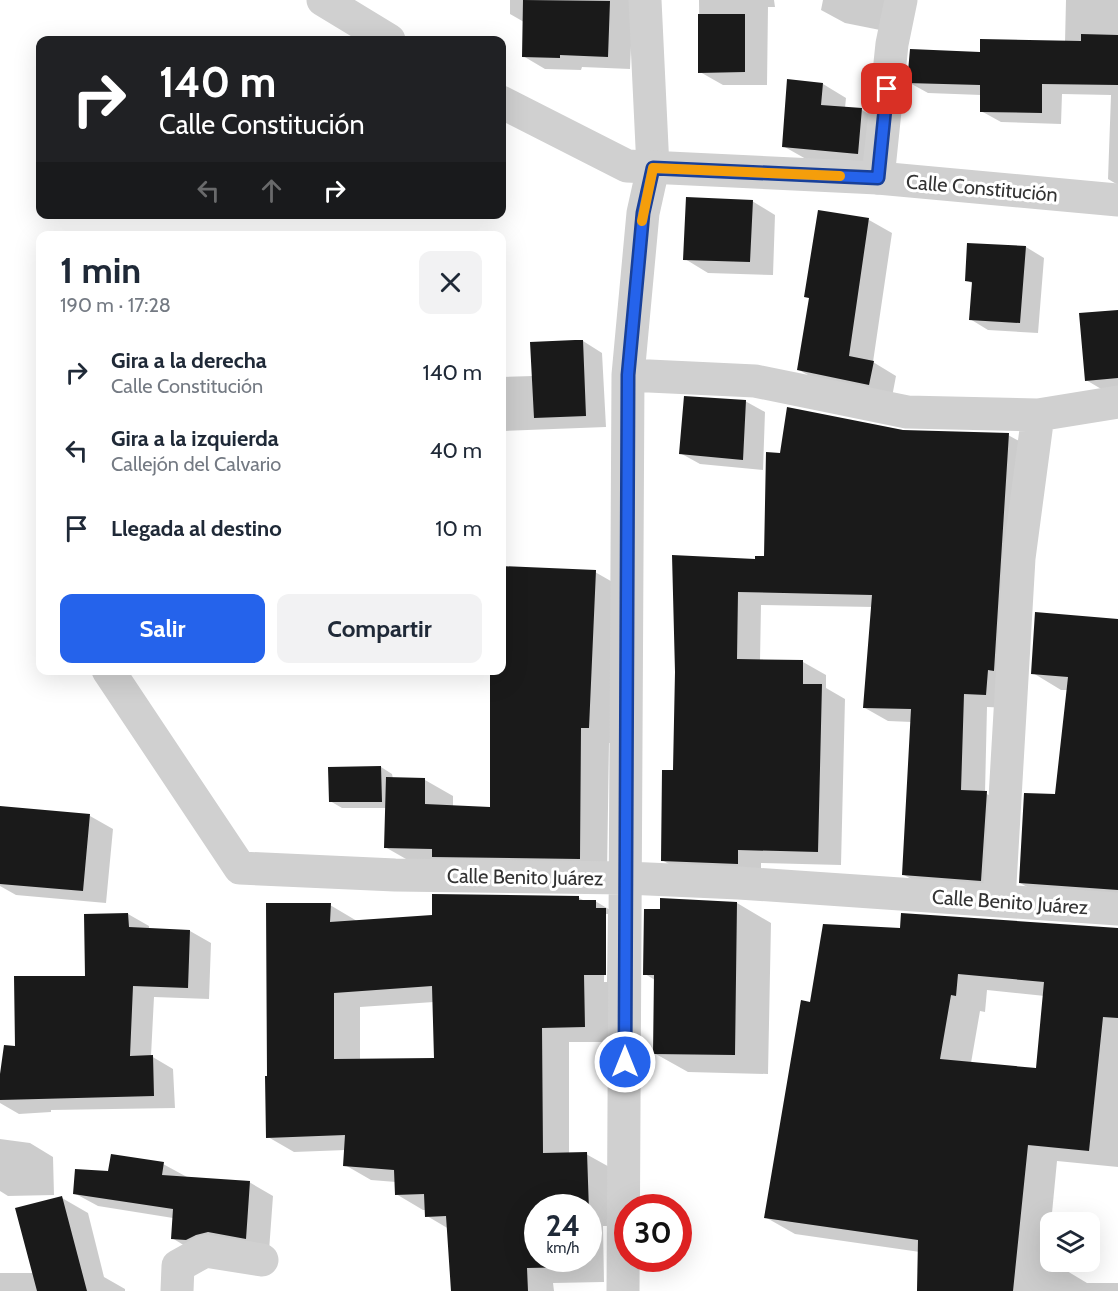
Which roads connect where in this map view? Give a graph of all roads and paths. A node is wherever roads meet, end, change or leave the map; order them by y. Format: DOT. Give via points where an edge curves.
graph roads {
  1 [pos="323,0"];
  2 [pos="645,0"];
  3 [pos="901,0"];
  4 [pos="382,36"];
  5 [pos="506,105"];
  6 [pos="653,168"];
  7 [pos="878,178"];
  8 [pos="1118,200"];
  9 [pos="628,375"];
  10 [pos="1118,402"];
  11 [pos="1038,415"];
  12 [pos="111,675"];
  13 [pos="626,878"];
  14 [pos="999,901"];
  15 [pos="1118,909"];
  16 [pos="262,1260"];
  17 [pos="177,1291"];
  18 [pos="623,1291"];
  1 -- 4 [label="street"];
  2 -- 6 [label="street"];
  3 -- 7 [label="street" via="892,44"];
  5 -- 6 [label="street, Calle Constitución" via="627,166"];
  6 -- 7 [label="street, Calle Constitución"];
  6 -- 9 [label="street" via="643,213"];
  7 -- 8 [label="street, Calle Constitución"];
  9 -- 11 [label="street" via="754,381 907,412"];
  9 -- 13 [label="street"];
  10 -- 11 [label="street"];
  11 -- 14 [label="street" via="1019,558"];
  12 -- 13 [label="street, Calle Benito Juárez" via="240,868"];
  13 -- 14 [label="street, Calle Benito Juárez"];
  13 -- 18 [label="street"];
  14 -- 15 [label="street, Calle Benito Juárez"];
  16 -- 17 [label="street" via="205,1251 178,1266"];
}
